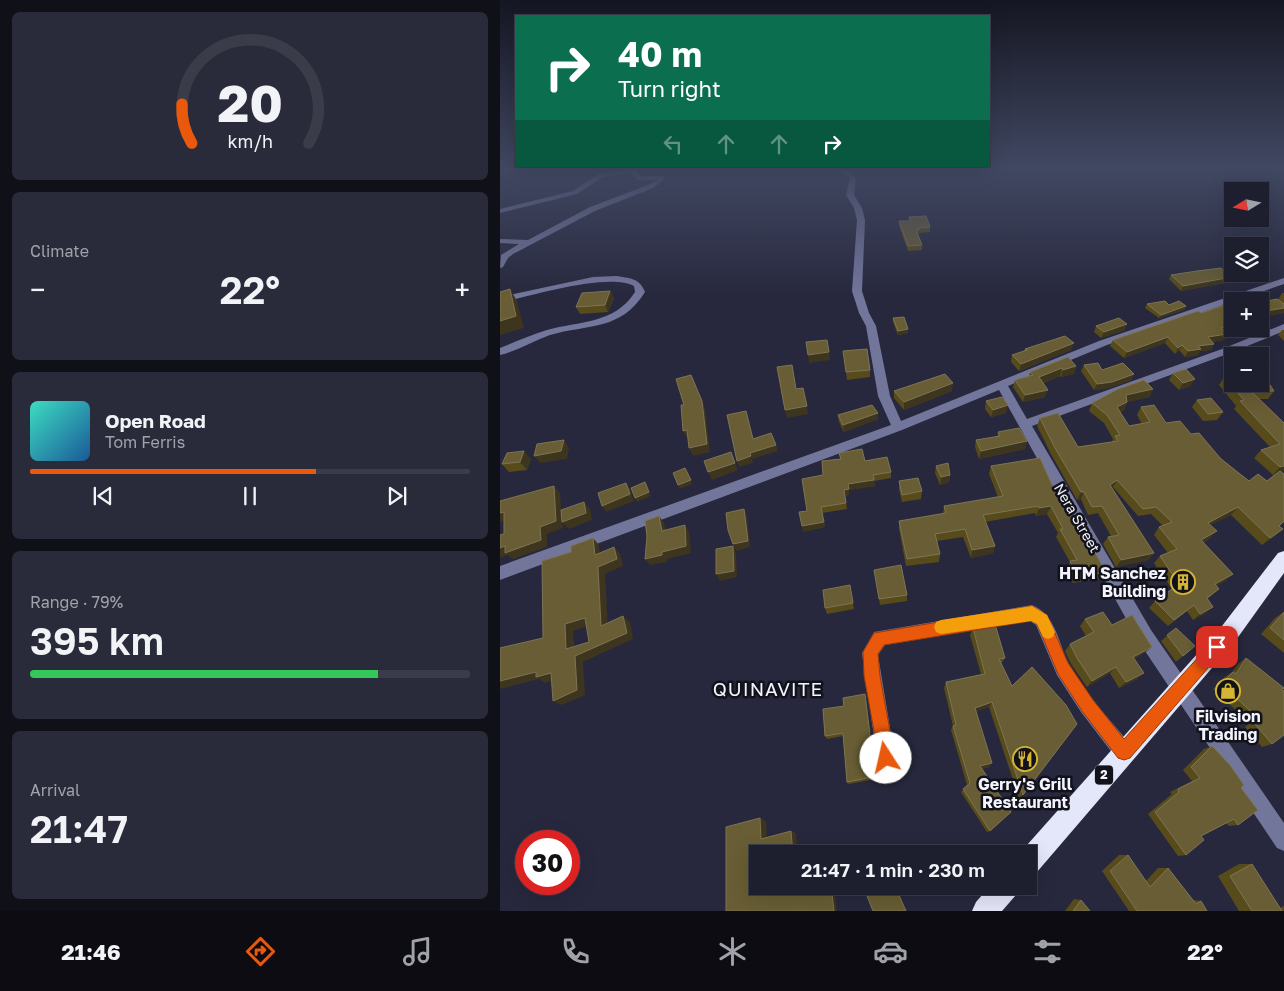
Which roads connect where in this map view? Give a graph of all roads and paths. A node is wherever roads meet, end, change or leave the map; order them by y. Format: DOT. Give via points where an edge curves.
graph roads {
  1 [pos="587,212"];
  2 [pos="859,212"];
  3 [pos="500,241"];
  4 [pos="530,242"];
  5 [pos="500,265"];
  6 [pos="1284,281"];
  7 [pos="500,300"];
  8 [pos="1284,327"];
  9 [pos="500,352"];
  10 [pos="1002,385"];
  11 [pos="1023,425"];
  12 [pos="898,427"];
  13 [pos="1284,559"];
  14 [pos="500,573"];
  15 [pos="1180,687"];
  16 [pos="1124,752"];
  17 [pos="886,758"];
  18 [pos="1284,841"];
  19 [pos="1037,853"];
  20 [pos="999,895"];
  21 [pos="985,911"];
  1 -- 4 [label="street"];
  2 -- 12 [label="street" via="857,291 871,326 884,396"];
  3 -- 4 [label="street"];
  4 -- 5 [label="street" via="510,252"];
  6 -- 10 [label="street" via="1103,343"];
  7 -- 9 [label="street" via="606,279 631,281 638,285 640,292 629,309 619,316 550,332"];
  8 -- 11 [label="street"];
  10 -- 11 [label="street, Nera Street"];
  10 -- 12 [label="street"];
  11 -- 15 [label="street, Nera Street" via="1145,636"];
  12 -- 14 [label="street"];
  13 -- 15 [label="highway, 2" via="1229,633"];
  15 -- 16 [label="highway, 2"];
  15 -- 18 [label="street, Nera Street"];
  16 -- 17 [label="street" via="1087,706 1063,669 1042,620 1032,613 880,638 870,652"];
  16 -- 19 [label="highway, 2"];
  20 -- 21 [label="highway"];
}
